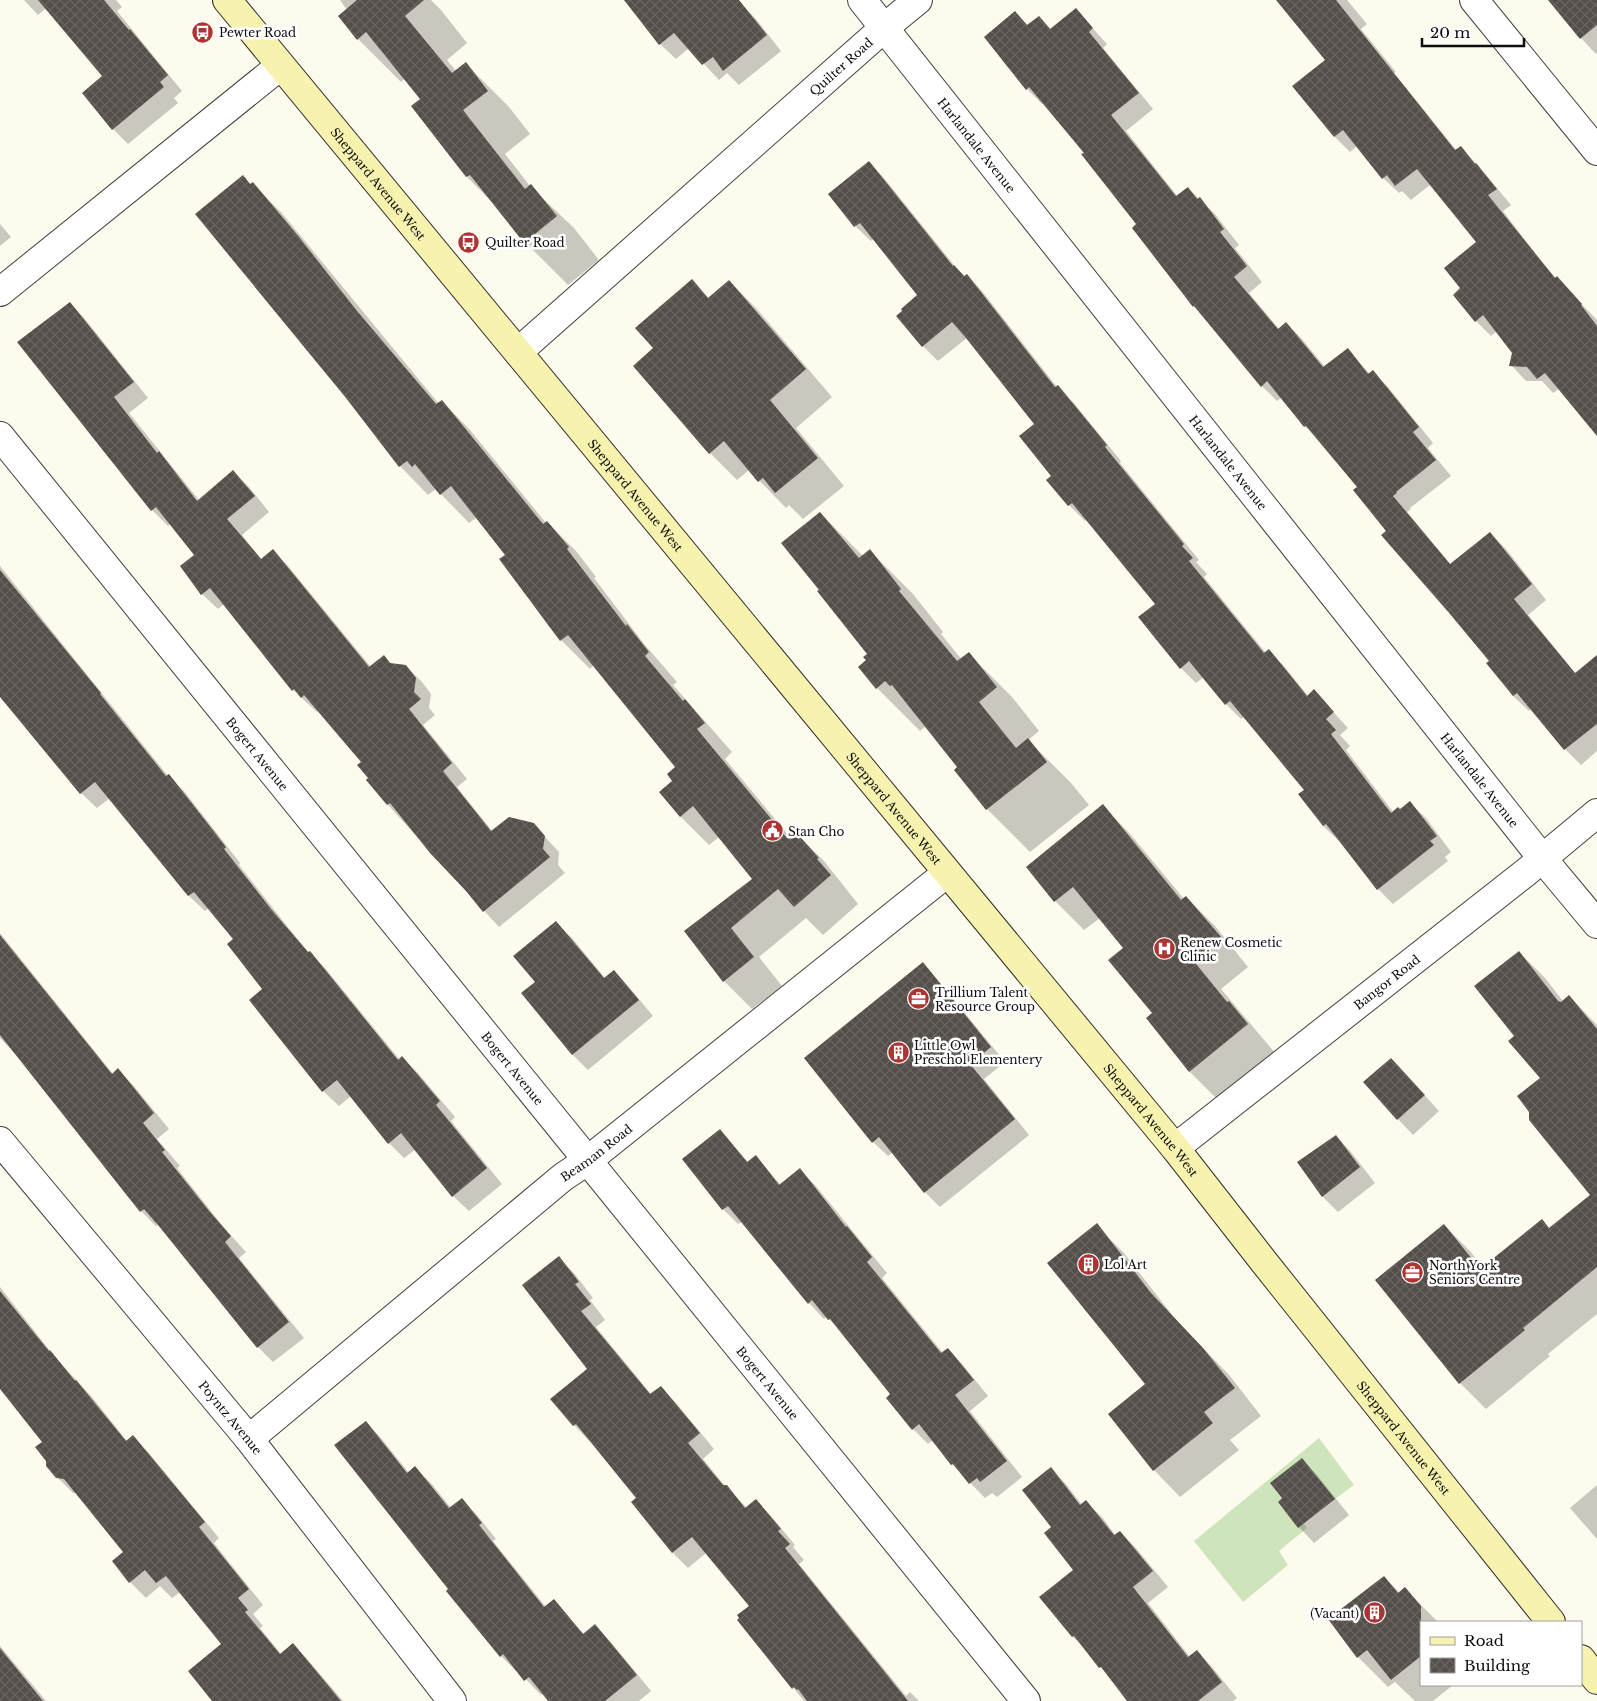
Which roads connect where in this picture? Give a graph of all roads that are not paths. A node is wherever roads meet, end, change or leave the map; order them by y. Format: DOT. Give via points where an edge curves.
graph roads {
  1 [pos="227,0"];
  2 [pos="862,0"];
  3 [pos="918,0"];
  4 [pos="1474,0"];
  5 [pos="884,28"];
  6 [pos="280,66"];
  7 [pos="1597,151"];
  8 [pos="0,292"];
  9 [pos="518,352"];
  10 [pos="0,436"];
  11 [pos="1597,813"];
  12 [pos="1542,858"];
  13 [pos="947,873"];
  14 [pos="1597,924"];
  15 [pos="0,1140"];
  16 [pos="1175,1148"];
  17 [pos="587,1161"];
  18 [pos="249,1439"];
  19 [pos="1550,1621"];
  20 [pos="1582,1660"];
  21 [pos="1597,1680"];
  22 [pos="452,1701"];
  23 [pos="1026,1701"];
  1 -- 6 [label="main road, Sheppard Avenue West"];
  2 -- 5 [label="street, Harlandale Avenue"];
  3 -- 5 [label="street, Quilter Road"];
  4 -- 7 [label="street"];
  5 -- 9 [label="street, Quilter Road"];
  5 -- 12 [label="street, Harlandale Avenue"];
  6 -- 8 [label="street"];
  6 -- 9 [label="main road, Sheppard Avenue West"];
  9 -- 13 [label="main road, Sheppard Avenue West"];
  10 -- 17 [label="street, Bogert Avenue"];
  11 -- 12 [label="street, Bangor Road"];
  12 -- 14 [label="street, Harlandale Avenue"];
  12 -- 16 [label="street, Bangor Road"];
  13 -- 16 [label="main road, Sheppard Avenue West"];
  13 -- 17 [label="street, Beaman Road"];
  15 -- 18 [label="street, Poyntz Avenue"];
  16 -- 19 [label="main road, Sheppard Avenue West"];
  17 -- 18 [label="street, Beaman Road"];
  17 -- 23 [label="street, Bogert Avenue"];
  18 -- 22 [label="street, Poyntz Avenue"];
  20 -- 21 [label="main road"];
}
